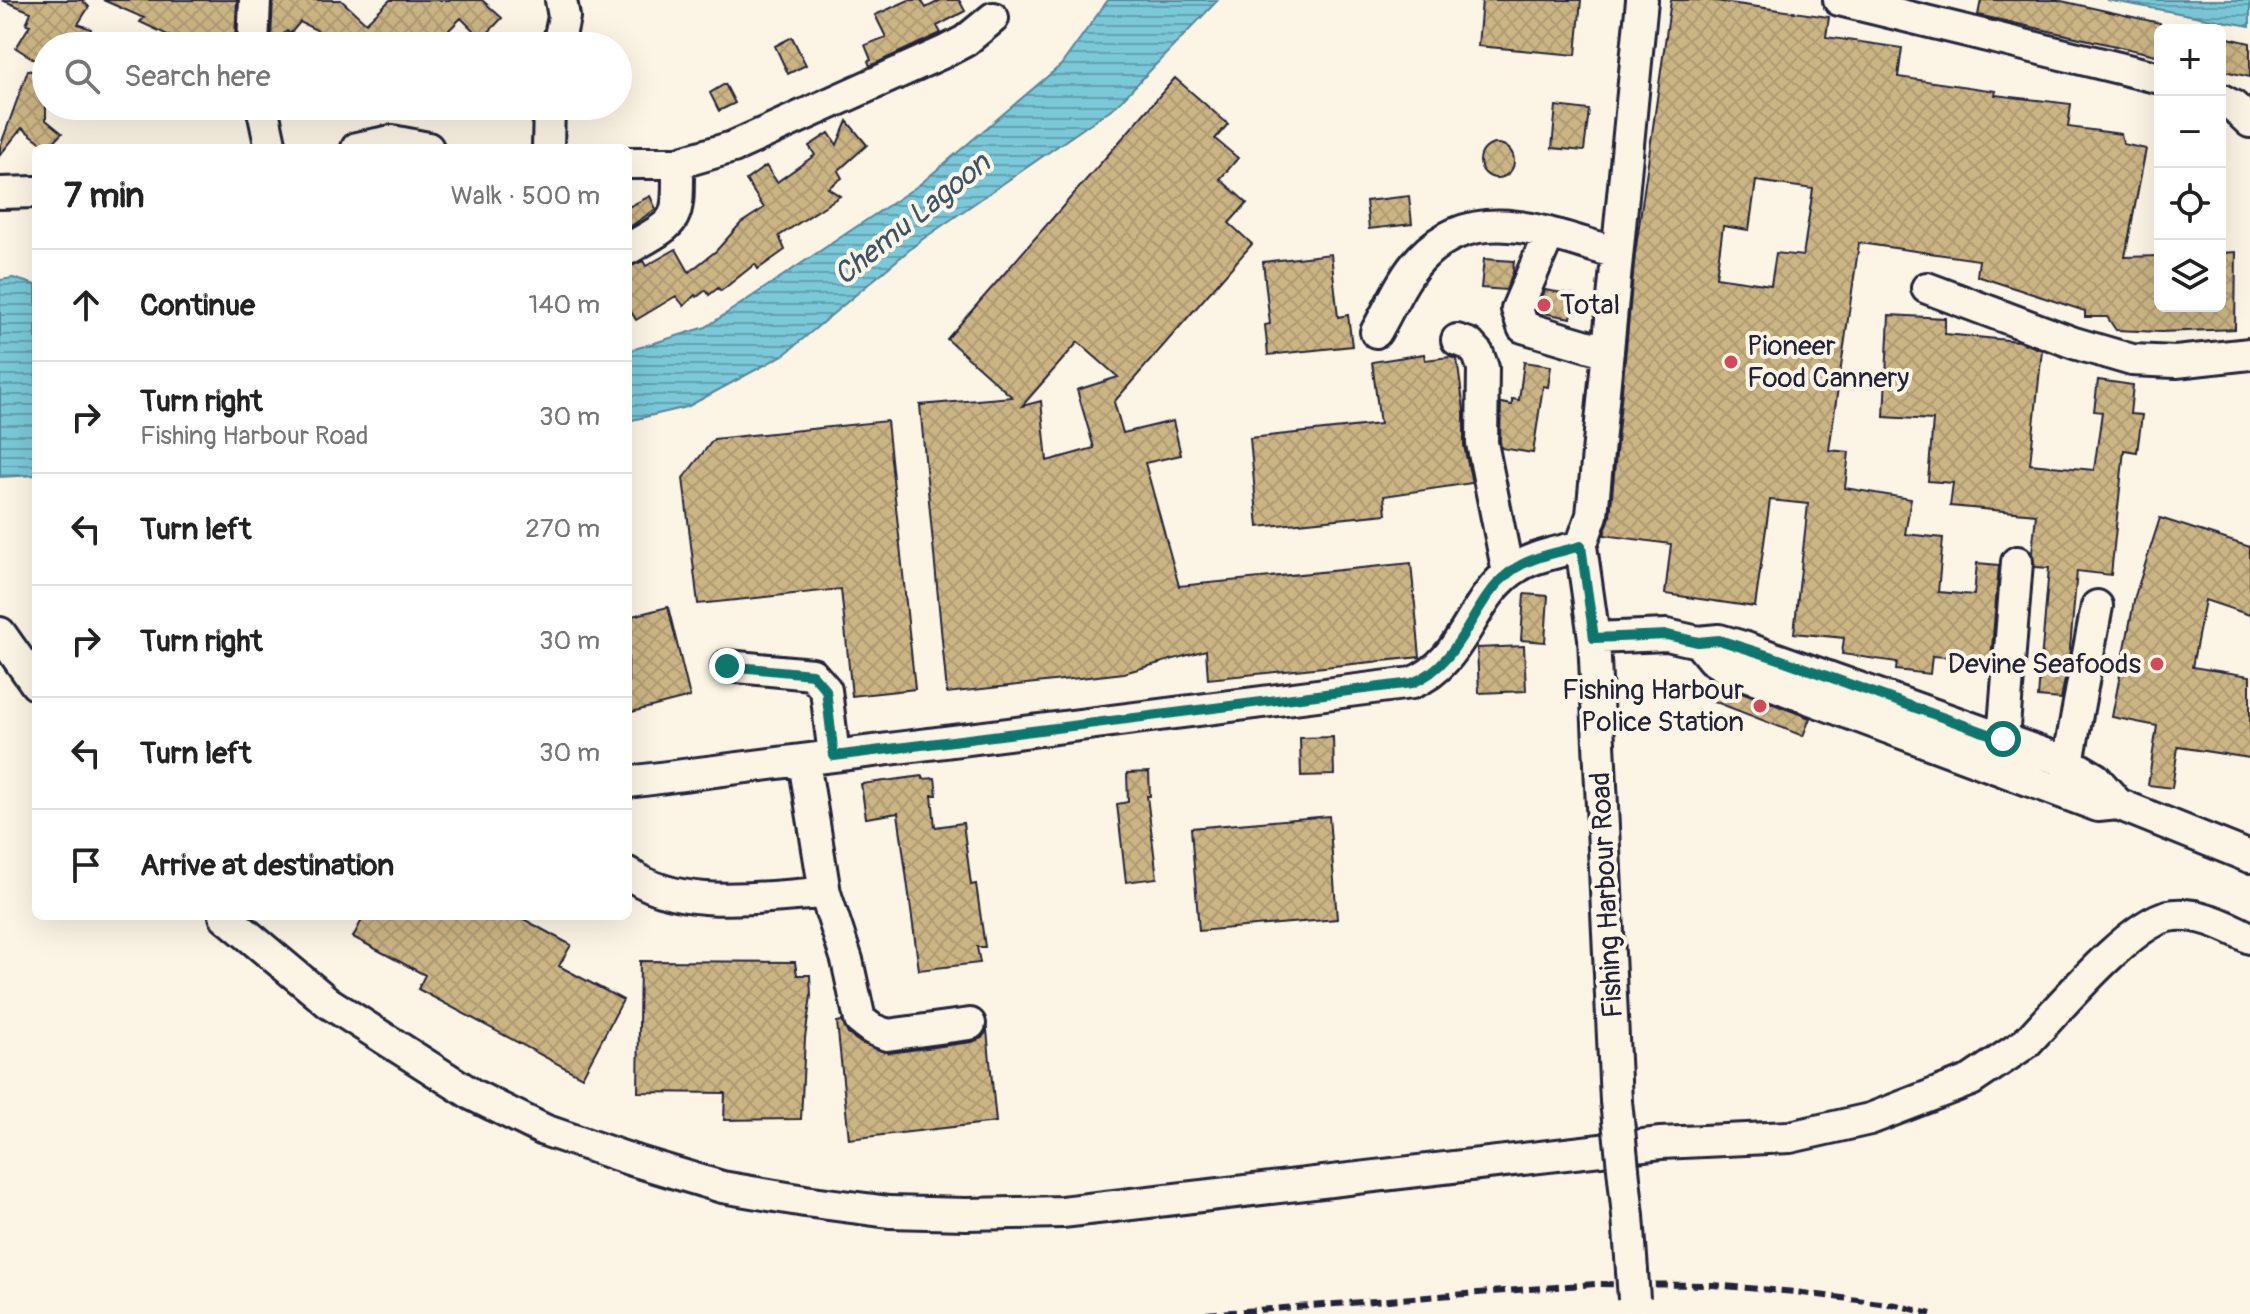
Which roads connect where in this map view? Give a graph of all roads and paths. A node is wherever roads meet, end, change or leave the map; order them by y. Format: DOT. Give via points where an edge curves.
graph roads {
  1 [pos="255,0"];
  2 [pos="561,0"];
  3 [pos="1642,0"];
  4 [pos="1839,0"];
  5 [pos="993,18"];
  6 [pos="254,32"];
  7 [pos="561,32"];
  8 [pos="2154,77"];
  9 [pos="265,120"];
  10 [pos="549,120"];
  11 [pos="270,144"];
  12 [pos="377,144"];
  13 [pos="407,144"];
  14 [pos="548,144"];
  15 [pos="632,163"];
  16 [pos="678,163"];
  17 [pos="32,192"];
  18 [pos="0,193"];
  19 [pos="1549,234"];
  20 [pos="632,247"];
  21 [pos="1617,253"];
  22 [pos="1927,288"];
  23 [pos="1376,332"];
  24 [pos="1457,340"];
  25 [pos="1608,352"];
  26 [pos="2250,354"];
  27 [pos="1581,546"];
  28 [pos="2017,562"];
  29 [pos="1508,573"];
  30 [pos="2097,606"];
  31 [pos="0,633"];
  32 [pos="1594,638"];
  33 [pos="1698,642"];
  34 [pos="727,666"];
  35 [pos="32,678"];
  36 [pos="2003,739"];
  37 [pos="819,759"];
  38 [pos="2070,763"];
  39 [pos="632,782"];
  40 [pos="2061,793"];
  41 [pos="2118,804"];
  42 [pos="2250,857"];
  43 [pos="632,876"];
  44 [pos="825,893"];
  45 [pos="230,920"];
  46 [pos="2250,938"];
  47 [pos="970,1024"];
  48 [pos="1634,1295"];
  1 -- 6 [label="street"];
  2 -- 7 [label="street"];
  3 -- 21 [label="street, Fishing Harbour Road"];
  4 -- 8 [label="street"];
  5 -- 16 [label="street" via="937,56 733,147"];
  9 -- 11 [label="street"];
  10 -- 14 [label="street"];
  12 -- 13 [label="street"];
  15 -- 16 [label="street"];
  16 -- 20 [label="street" via="678,205 670,224"];
  17 -- 18 [label="street"];
  19 -- 21 [label="street"];
  19 -- 23 [label="street" via="1492,224 1469,226 1438,243 1419,259"];
  19 -- 25 [label="street" via="1517,309 1523,327"];
  21 -- 25 [label="street, Fishing Harbour Road"];
  22 -- 26 [label="street" via="2132,360 2176,362"];
  24 -- 29 [label="street" via="1469,344 1483,368 1482,443"];
  25 -- 27 [label="street, Fishing Harbour Road" via="1592,515"];
  27 -- 29 [label="street" via="1527,561"];
  27 -- 32 [label="street, Fishing Harbour Road"];
  28 -- 36 [label="street"];
  29 -- 37 [label="street" via="1444,663 1412,683"];
  30 -- 38 [label="street"];
  31 -- 35 [label="street"];
  32 -- 33 [label="street" via="1667,635"];
  32 -- 48 [label="street, Fishing Harbour Road, bridge" via="1616,1101"];
  33 -- 36 [label="street" via="1719,640 1743,647"];
  33 -- 40 [label="street" via="1725,667"];
  34 -- 37 [label="street" via="812,674 820,681 826,690"];
  36 -- 38 [label="street"];
  37 -- 39 [label="street"];
  37 -- 44 [label="street"];
  38 -- 40 [label="street"];
  38 -- 41 [label="street" via="2095,778"];
  40 -- 41 [label="street" via="2098,806"];
  41 -- 42 [label="street"];
  43 -- 44 [label="street" via="665,892 711,899"];
  44 -- 47 [label="street" via="860,1020 887,1035"];
  45 -- 46 [label="street" via="329,1003 473,1095 544,1130 722,1187 889,1212 966,1214 1062,1212 1661,1143 1819,1132 1870,1119 1971,1080 2009,1056 2146,924 2170,916 2202,918"];
}
